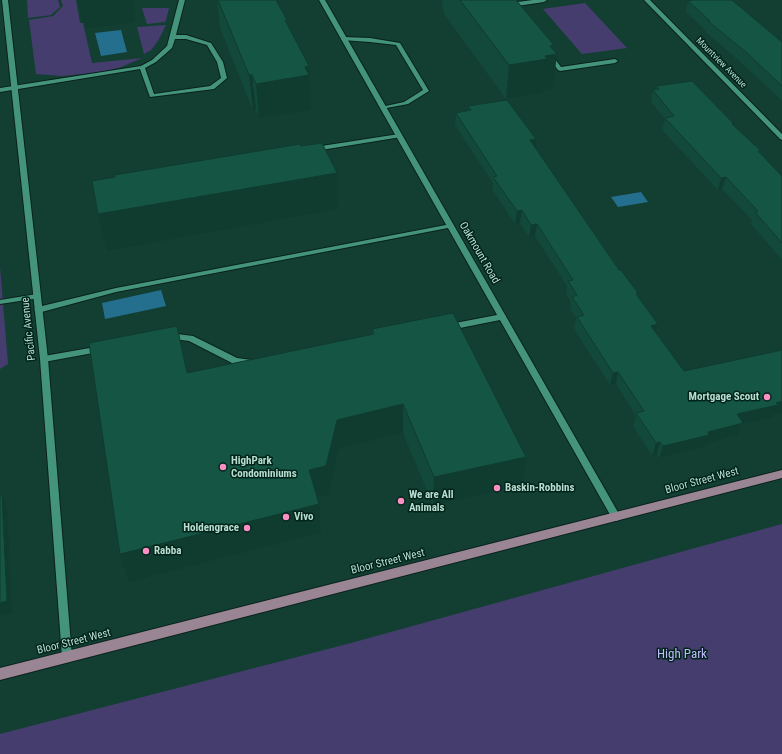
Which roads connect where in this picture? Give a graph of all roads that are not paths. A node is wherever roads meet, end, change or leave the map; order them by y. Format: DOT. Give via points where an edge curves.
graph roads {
  1 [pos="5,0"];
  2 [pos="182,0"];
  3 [pos="322,0"];
  4 [pos="544,0"];
  5 [pos="647,0"];
  6 [pos="509,2"];
  7 [pos="515,10"];
  8 [pos="173,37"];
  9 [pos="344,39"];
  10 [pos="547,51"];
  11 [pos="615,61"];
  12 [pos="142,67"];
  13 [pos="14,89"];
  14 [pos="0,90"];
  15 [pos="383,108"];
  16 [pos="399,136"];
  17 [pos="782,138"];
  18 [pos="305,150"];
  19 [pos="451,226"];
  20 [pos="37,296"];
  21 [pos="0,302"];
  22 [pos="38,310"];
  23 [pos="502,317"];
  24 [pos="439,329"];
  25 [pos="159,338"];
  26 [pos="108,348"];
  27 [pos="44,359"];
  28 [pos="258,363"];
  29 [pos="782,474"];
  30 [pos="616,517"];
  31 [pos="68,657"];
  32 [pos="0,674"];
  1 -- 13 [label="street, Pacific Avenue"];
  2 -- 8 [label="street"];
  3 -- 9 [label="street, Oakmount Road"];
  4 -- 6 [label="street"];
  5 -- 17 [label="street, Mountview Avenue"];
  6 -- 7 [label="street"];
  8 -- 12 [label="street" via="170,47 154,61"];
  8 -- 12 [label="street" via="186,37 209,44 220,62 224,78 212,88 152,96"];
  9 -- 15 [label="street, Oakmount Road"];
  9 -- 15 [label="street" via="398,44 426,92 406,103"];
  10 -- 11 [label="street" via="560,69"];
  12 -- 13 [label="street"];
  13 -- 14 [label="street"];
  13 -- 20 [label="street, Pacific Avenue"];
  15 -- 16 [label="street, Oakmount Road"];
  16 -- 18 [label="street"];
  16 -- 19 [label="street, Oakmount Road"];
  19 -- 22 [label="street" via="116,290"];
  19 -- 23 [label="street, Oakmount Road"];
  20 -- 21 [label="street"];
  20 -- 22 [label="street, Pacific Avenue"];
  22 -- 27 [label="street, Pacific Avenue"];
  23 -- 24 [label="street"];
  23 -- 30 [label="street, Oakmount Road"];
  25 -- 28 [label="street" via="173,335 190,338 235,361"];
  26 -- 27 [label="street"];
  27 -- 31 [label="street, Pacific Avenue"];
  29 -- 30 [label="main road, Bloor Street West"];
  30 -- 31 [label="main road, Bloor Street West"];
  31 -- 32 [label="main road, Bloor Street West"];
}
